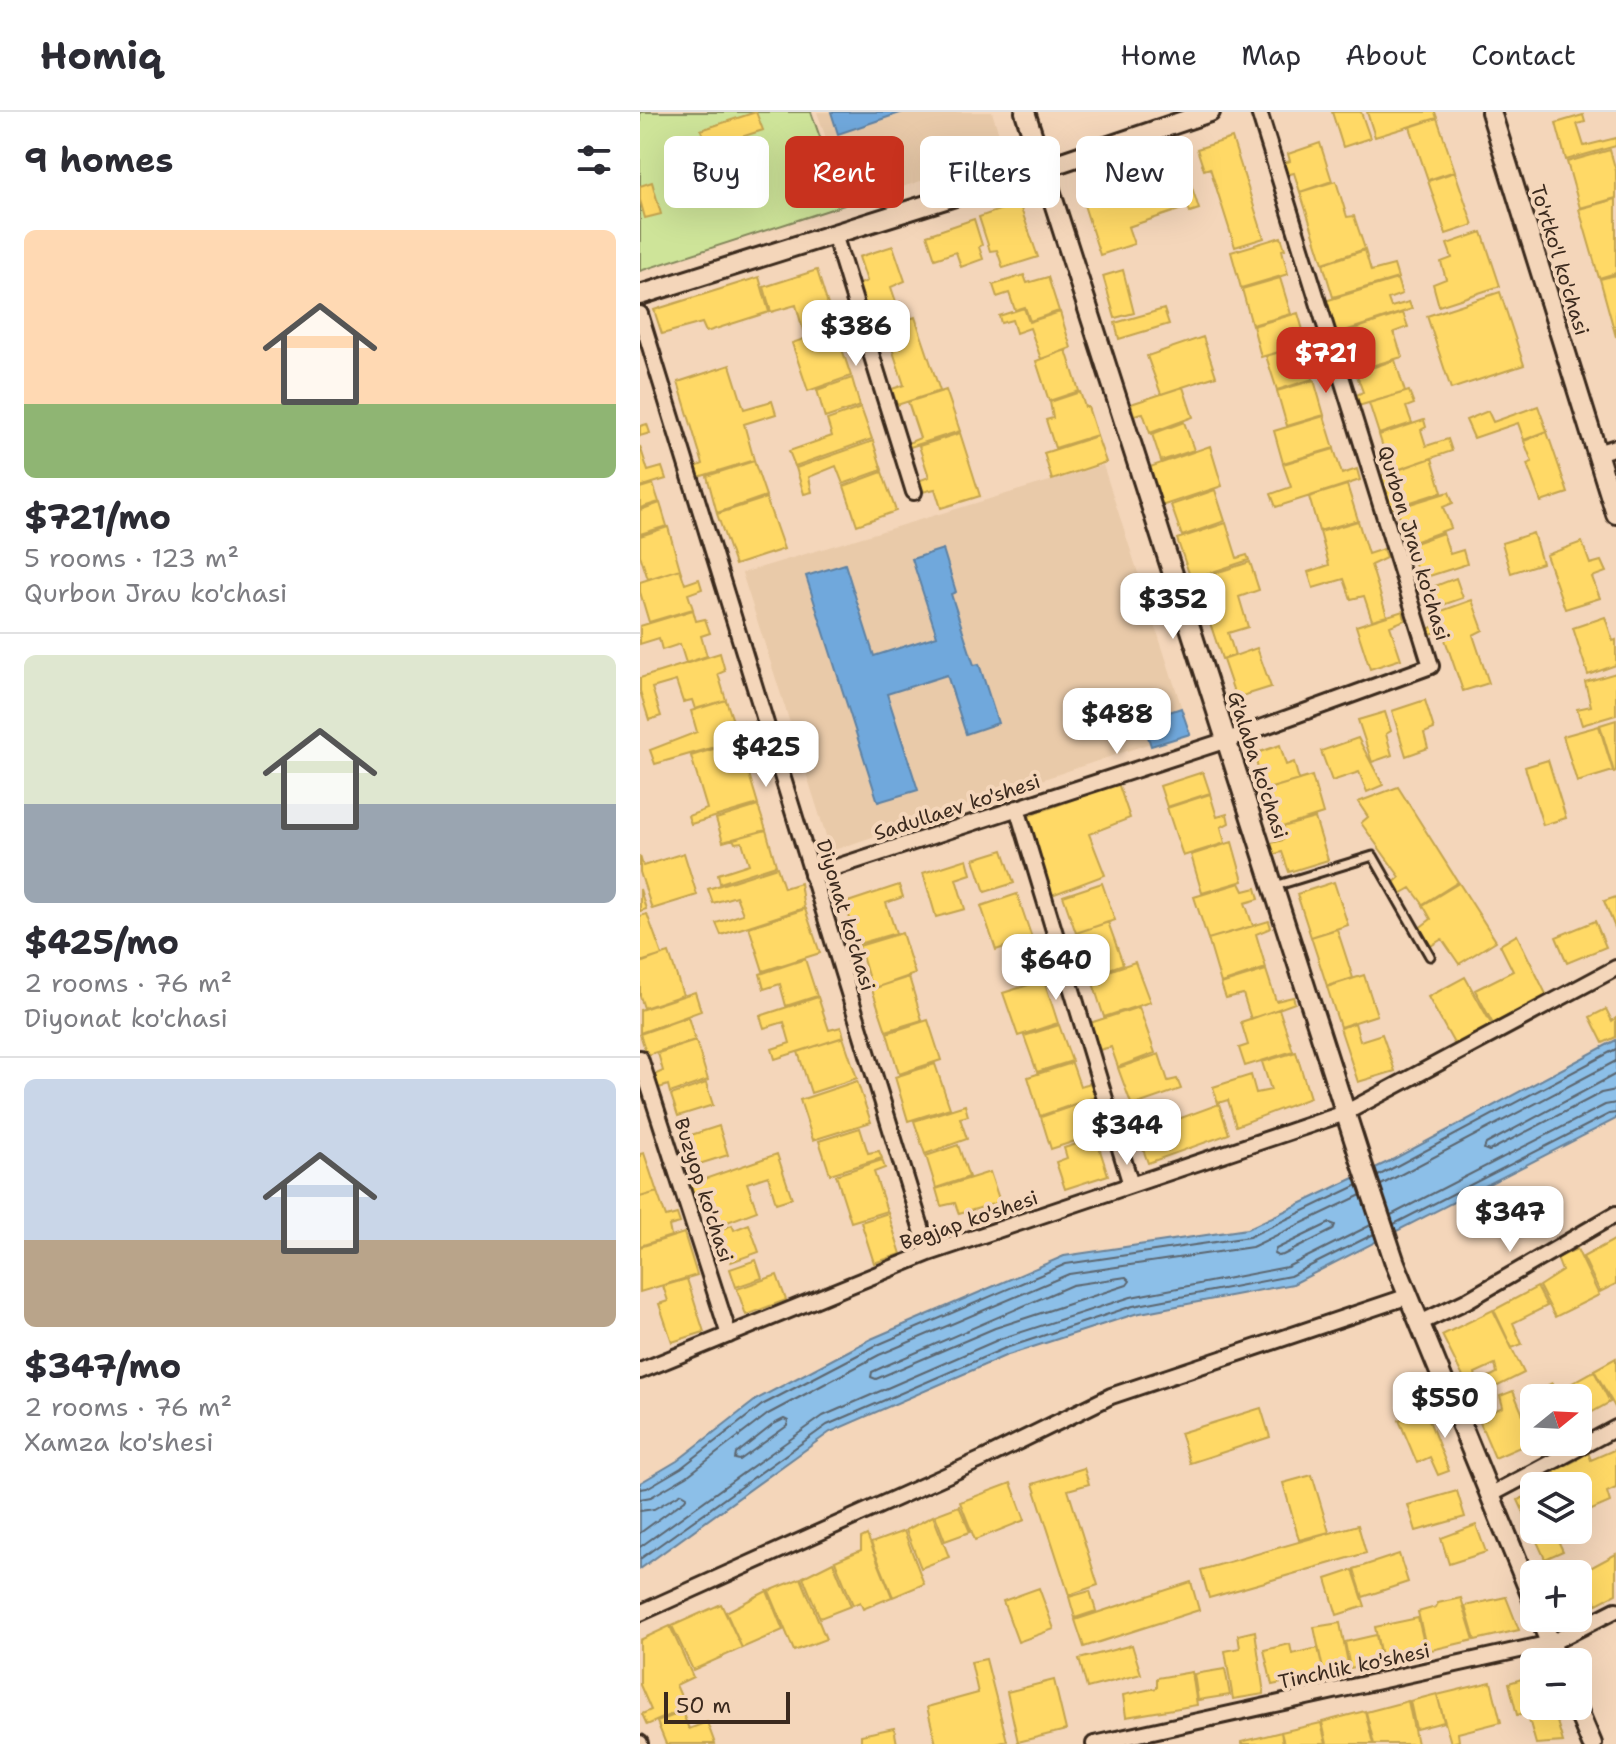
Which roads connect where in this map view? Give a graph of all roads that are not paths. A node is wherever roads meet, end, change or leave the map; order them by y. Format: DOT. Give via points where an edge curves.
graph roads {
  1 [pos="1025,112"];
  2 [pos="1210,112"];
  3 [pos="1259,112"];
  4 [pos="1491,112"];
  5 [pos="1033,136"];
  6 [pos="1060,163"];
  7 [pos="920,207"];
  8 [pos="1057,208"];
  9 [pos="834,234"];
  10 [pos="640,295"];
  11 [pos="640,314"];
  12 [pos="1616,447"];
  13 [pos="1597,453"];
  14 [pos="914,492"];
  15 [pos="1616,514"];
  16 [pos="1431,666"];
  17 [pos="1227,740"];
  18 [pos="1017,808"];
  19 [pos="812,875"];
  20 [pos="1273,887"];
  21 [pos="1430,956"];
  22 [pos="1616,968"];
  23 [pos="640,1058"];
  24 [pos="1345,1113"];
  25 [pos="1131,1185"];
  26 [pos="1616,1214"];
  27 [pos="929,1253"];
  28 [pos="1409,1296"];
  29 [pos="1420,1323"];
  30 [pos="729,1335"];
  31 [pos="640,1371"];
  32 [pos="1616,1428"];
  33 [pos="1490,1495"];
  34 [pos="1520,1568"];
  35 [pos="1616,1610"];
  36 [pos="640,1613"];
  37 [pos="1546,1632"];
  38 [pos="1551,1643"];
  39 [pos="1553,1648"];
  40 [pos="1582,1720"];
  41 [pos="1094,1744"];
  42 [pos="1592,1744"];
  1 -- 5 [label="street, G'alaba ko'chasi"];
  2 -- 6 [label="street"];
  3 -- 16 [label="street, Qurbon Jrau ko'chasi"];
  4 -- 13 [label="street, To'rtko'l ko'chasi"];
  7 -- 9 [label="street"];
  8 -- 17 [label="street, G'alaba ko'chasi"];
  9 -- 10 [label="street"];
  9 -- 14 [label="street"];
  11 -- 19 [label="street, Diyonat ko'chasi"];
  12 -- 13 [label="street"];
  13 -- 15 [label="street, To'rtko'l ko'chasi"];
  16 -- 17 [label="street, Sadullaev ko'shesi"];
  17 -- 18 [label="street, Sadullaev ko'shesi"];
  17 -- 20 [label="street, G'alaba ko'chasi"];
  18 -- 19 [label="street, Sadullaev ko'shesi"];
  18 -- 25 [label="street"];
  19 -- 27 [label="street, Diyonat ko'chasi"];
  20 -- 21 [label="lane" via="1373,856"];
  20 -- 24 [label="street, G'alaba ko'chasi"];
  22 -- 24 [label="street, Begjap ko'shesi"];
  23 -- 30 [label="street, Buzyop ko'chasi"];
  24 -- 25 [label="street, Begjap ko'shesi"];
  24 -- 28 [label="street, G'alaba ko'chasi"];
  25 -- 27 [label="street, Begjap ko'shesi"];
  26 -- 29 [label="street"];
  27 -- 30 [label="street, Begjap ko'shesi"];
  28 -- 29 [label="street, G'alaba ko'chasi"];
  28 -- 36 [label="street" via="1111,1396"];
  29 -- 33 [label="street, G'alaba ko'chasi"];
  30 -- 31 [label="street, Begjap ko'shesi"];
  32 -- 33 [label="street"];
  33 -- 34 [label="street, G'alaba ko'chasi"];
  35 -- 38 [label="street, Tinchlik ko'shesi"];
  37 -- 38 [label="street"];
  38 -- 39 [label="street"];
  38 -- 41 [label="street, Tinchlik ko'shesi"];
  40 -- 42 [label="street"];
}
